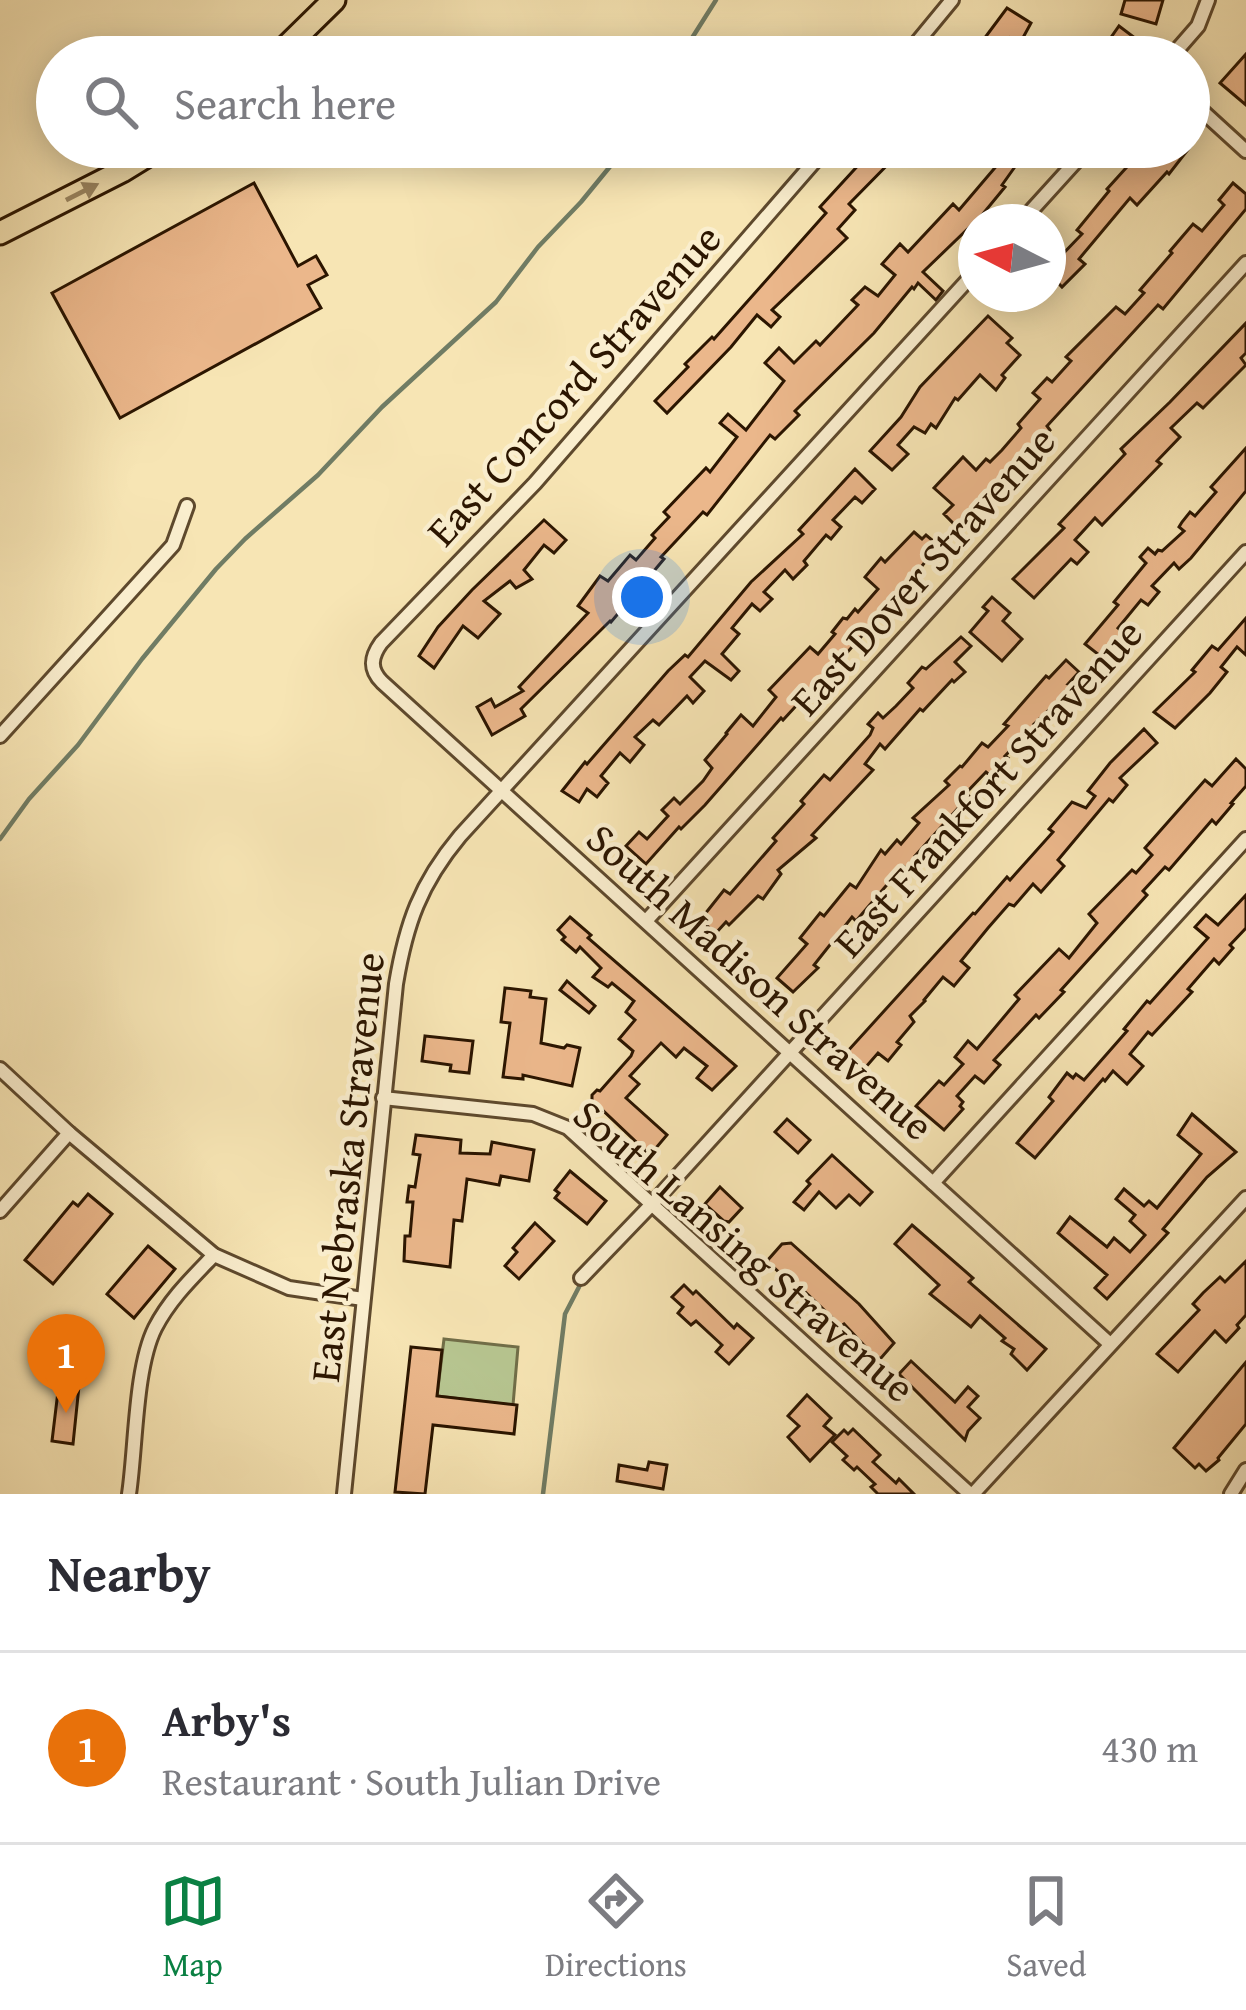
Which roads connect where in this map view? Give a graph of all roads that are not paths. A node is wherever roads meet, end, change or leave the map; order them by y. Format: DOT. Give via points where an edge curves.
graph roads {
  1 [pos="334,0"];
  2 [pos="952,0"];
  3 [pos="1208,0"];
  4 [pos="297,36"];
  5 [pos="922,36"];
  6 [pos="1189,36"];
  7 [pos="1210,118"];
  8 [pos="1246,151"];
  9 [pos="127,168"];
  10 [pos="808,168"];
  11 [pos="1070,168"];
  12 [pos="1037,204"];
  13 [pos="0,233"];
  14 [pos="1246,263"];
  15 [pos="958,291"];
  16 [pos="187,506"];
  17 [pos="1246,552"];
  18 [pos="372,664"];
  19 [pos="0,736"];
  20 [pos="503,790"];
  21 [pos="1246,839"];
  22 [pos="646,921"];
  23 [pos="790,1052"];
  24 [pos="0,1070"];
  25 [pos="382,1098"];
  26 [pos="69,1133"];
  27 [pos="933,1183"];
  28 [pos="1246,1198"];
  29 [pos="653,1203"];
  30 [pos="0,1211"];
  31 [pos="214,1255"];
  32 [pos="581,1278"];
  33 [pos="363,1299"];
  34 [pos="1110,1344"];
  35 [pos="1246,1470"];
  36 [pos="129,1494"];
  37 [pos="344,1494"];
  38 [pos="972,1494"];
  39 [pos="1231,1494"];
  1 -- 4 [label="highway"];
  2 -- 5 [label="street"];
  3 -- 6 [label="street"];
  7 -- 8 [label="street"];
  13 -- 9 [label="highway, one-way"];
  10 -- 18 [label="street, East Concord Stravenue" via="536,483 381,643"];
  11 -- 12 [label="street"];
  14 -- 22 [label="street, East Dover Stravenue"];
  15 -- 20 [label="street, East Nebraska Stravenue"];
  16 -- 19 [label="street" via="173,545"];
  17 -- 23 [label="street, East Frankfort Stravenue"];
  18 -- 20 [label="street, South Madison Stravenue" via="382,682"];
  20 -- 22 [label="street, South Madison Stravenue"];
  20 -- 25 [label="street, East Nebraska Stravenue" via="447,852 416,902"];
  21 -- 27 [label="street"];
  22 -- 23 [label="street, South Madison Stravenue"];
  23 -- 27 [label="street, South Madison Stravenue"];
  23 -- 29 [label="street, East Frankfort Stravenue"];
  24 -- 26 [label="street"];
  25 -- 29 [label="street, South Lansing Stravenue" via="533,1114 568,1128"];
  25 -- 33 [label="street, East Nebraska Stravenue"];
  26 -- 30 [label="street"];
  26 -- 31 [label="street"];
  27 -- 34 [label="street, South Madison Stravenue"];
  28 -- 34 [label="street"];
  29 -- 32 [label="street, East Frankfort Stravenue"];
  29 -- 38 [label="street, South Lansing Stravenue"];
  31 -- 33 [label="street" via="289,1288"];
  31 -- 36 [label="street" via="176,1293 154,1331"];
  33 -- 37 [label="street, East Nebraska Stravenue"];
  34 -- 38 [label="street"];
  35 -- 39 [label="street"];
}
